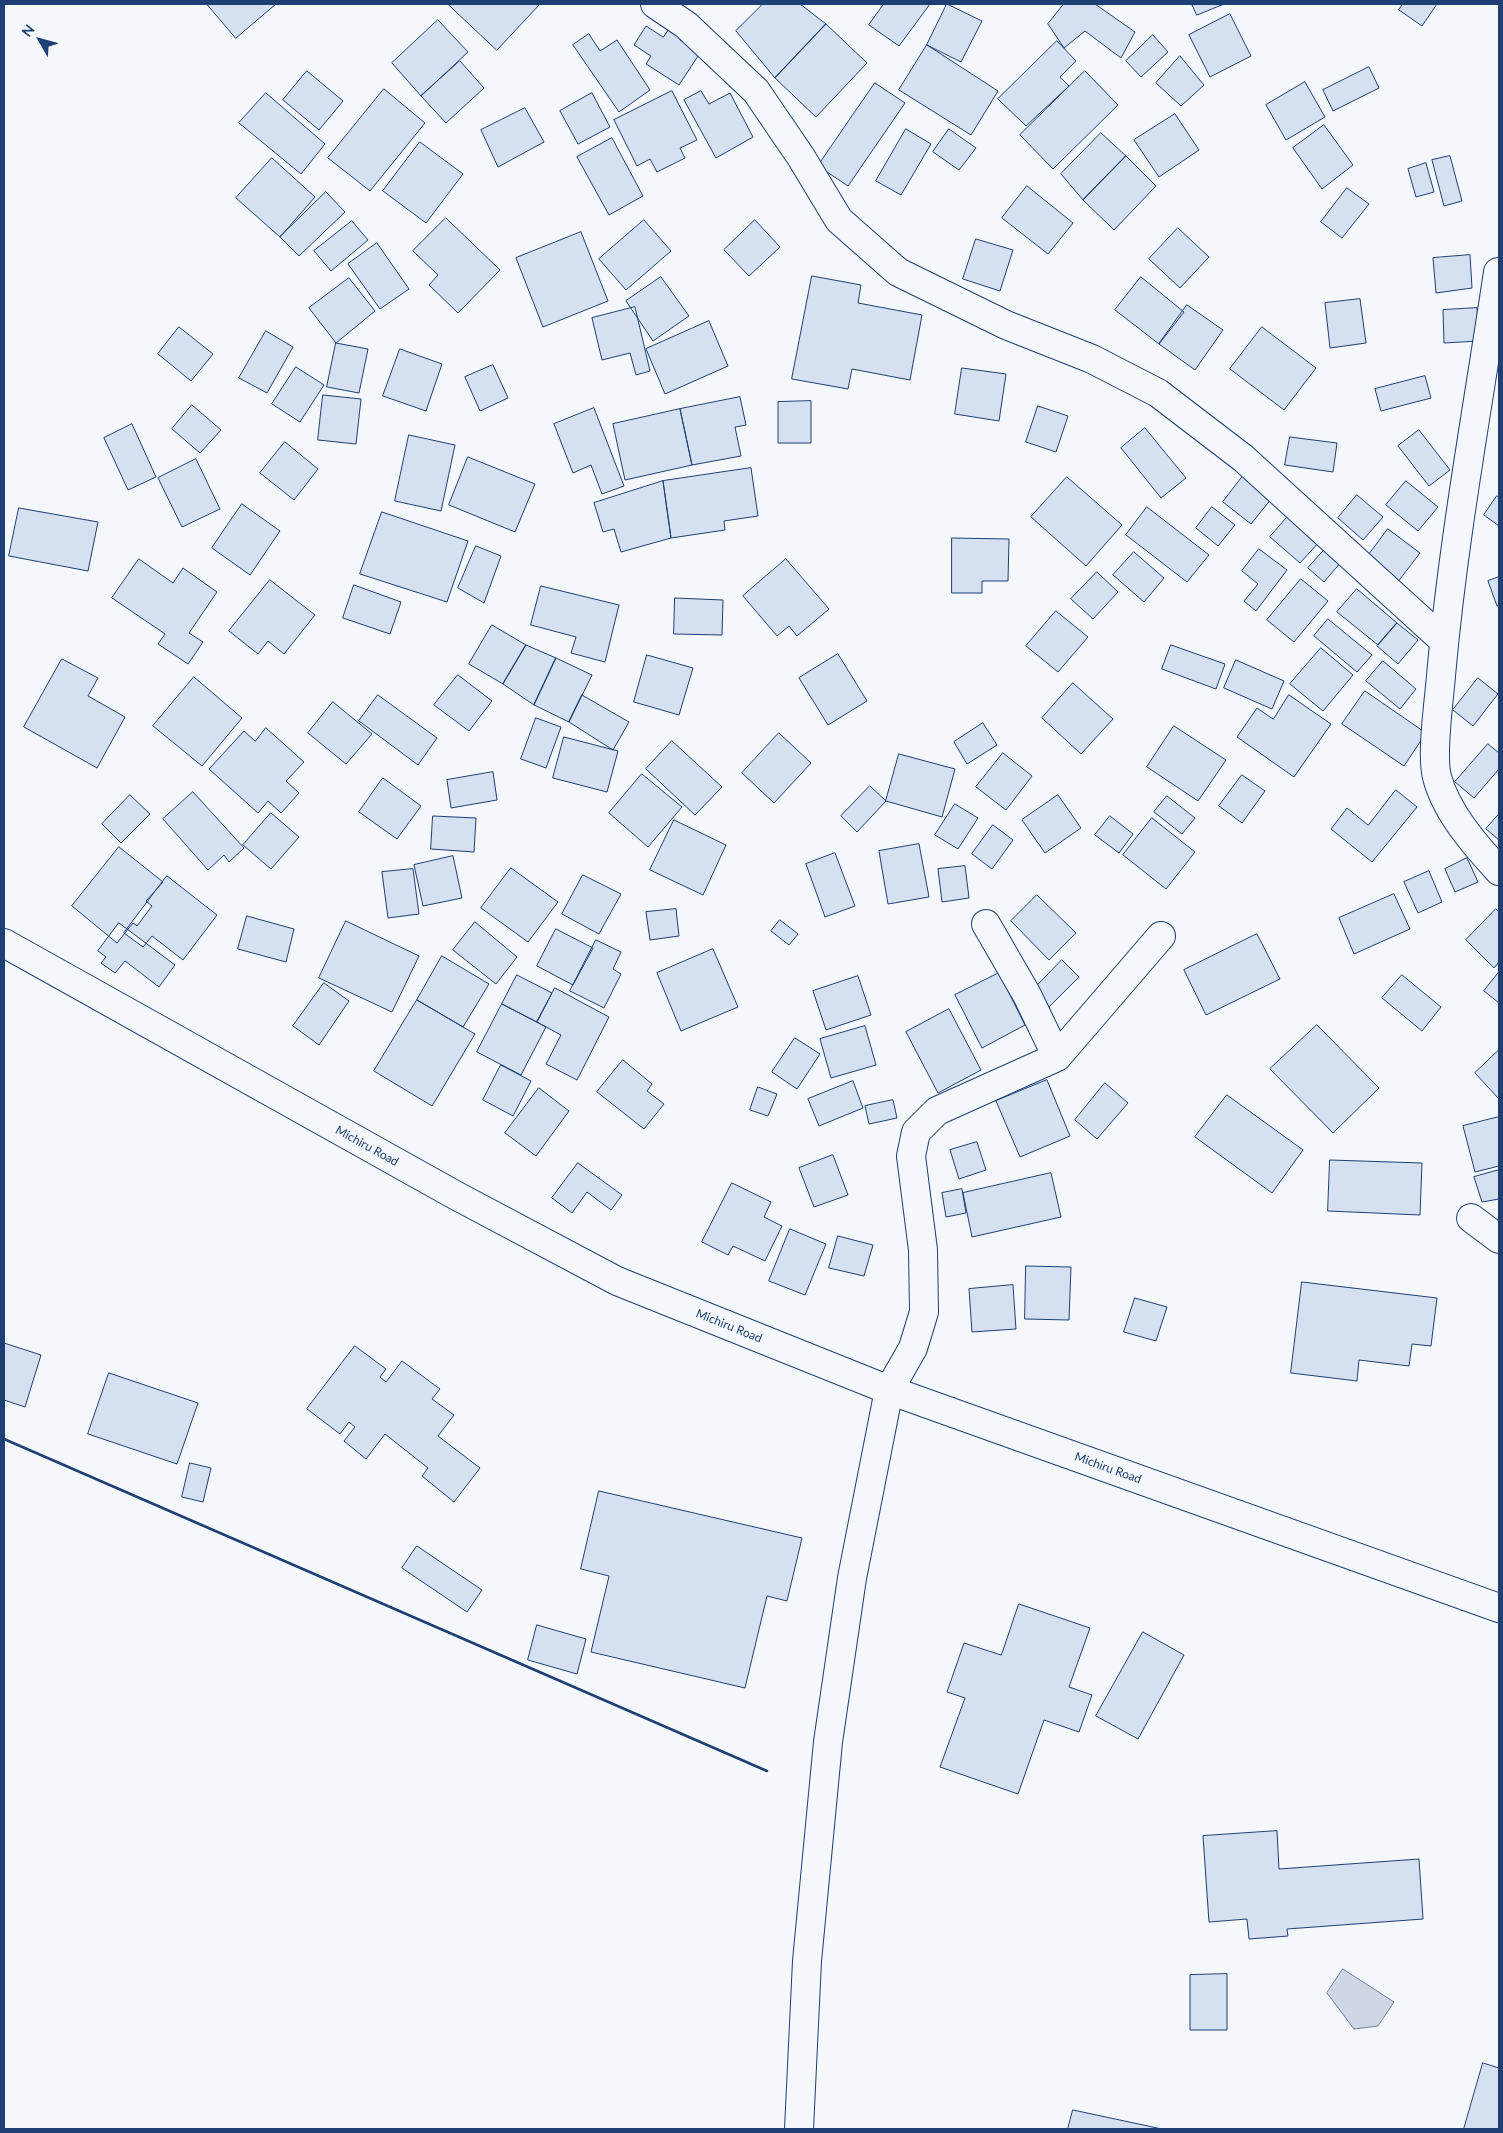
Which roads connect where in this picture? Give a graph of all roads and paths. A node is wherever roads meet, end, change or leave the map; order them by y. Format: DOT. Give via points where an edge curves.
graph roads {
  1 [pos="655,4"];
  2 [pos="1498,272"];
  3 [pos="1444,641"];
  4 [pos="1499,871"];
  5 [pos="986,924"];
  6 [pos="1161,936"];
  7 [pos="4,943"];
  8 [pos="1057,1057"];
  9 [pos="1471,1218"];
  10 [pos="1499,1239"];
  11 [pos="890,1390"];
  12 [pos="1499,1608"];
  13 [pos="799,2129"];
  1 -- 3 [label="street" via="686,25 756,91 802,157 839,220 898,272 1006,325 1092,359 1158,393 1244,458"];
  2 -- 3 [label="street" via="1465,479"];
  3 -- 4 [label="street" via="1436,777 1452,811"];
  5 -- 8 [label="street" via="1027,995"];
  6 -- 8 [label="street"];
  7 -- 11 [label="street, Michiru Road" via="446,1190 617,1281"];
  8 -- 11 [label="street" via="937,1111 916,1132 911,1156 923,1250 924,1312 913,1348"];
  9 -- 10 [label="street"];
  11 -- 12 [label="street, Michiru Road"];
  11 -- 13 [label="street" via="852,1578 828,1742 807,1961"];
}
